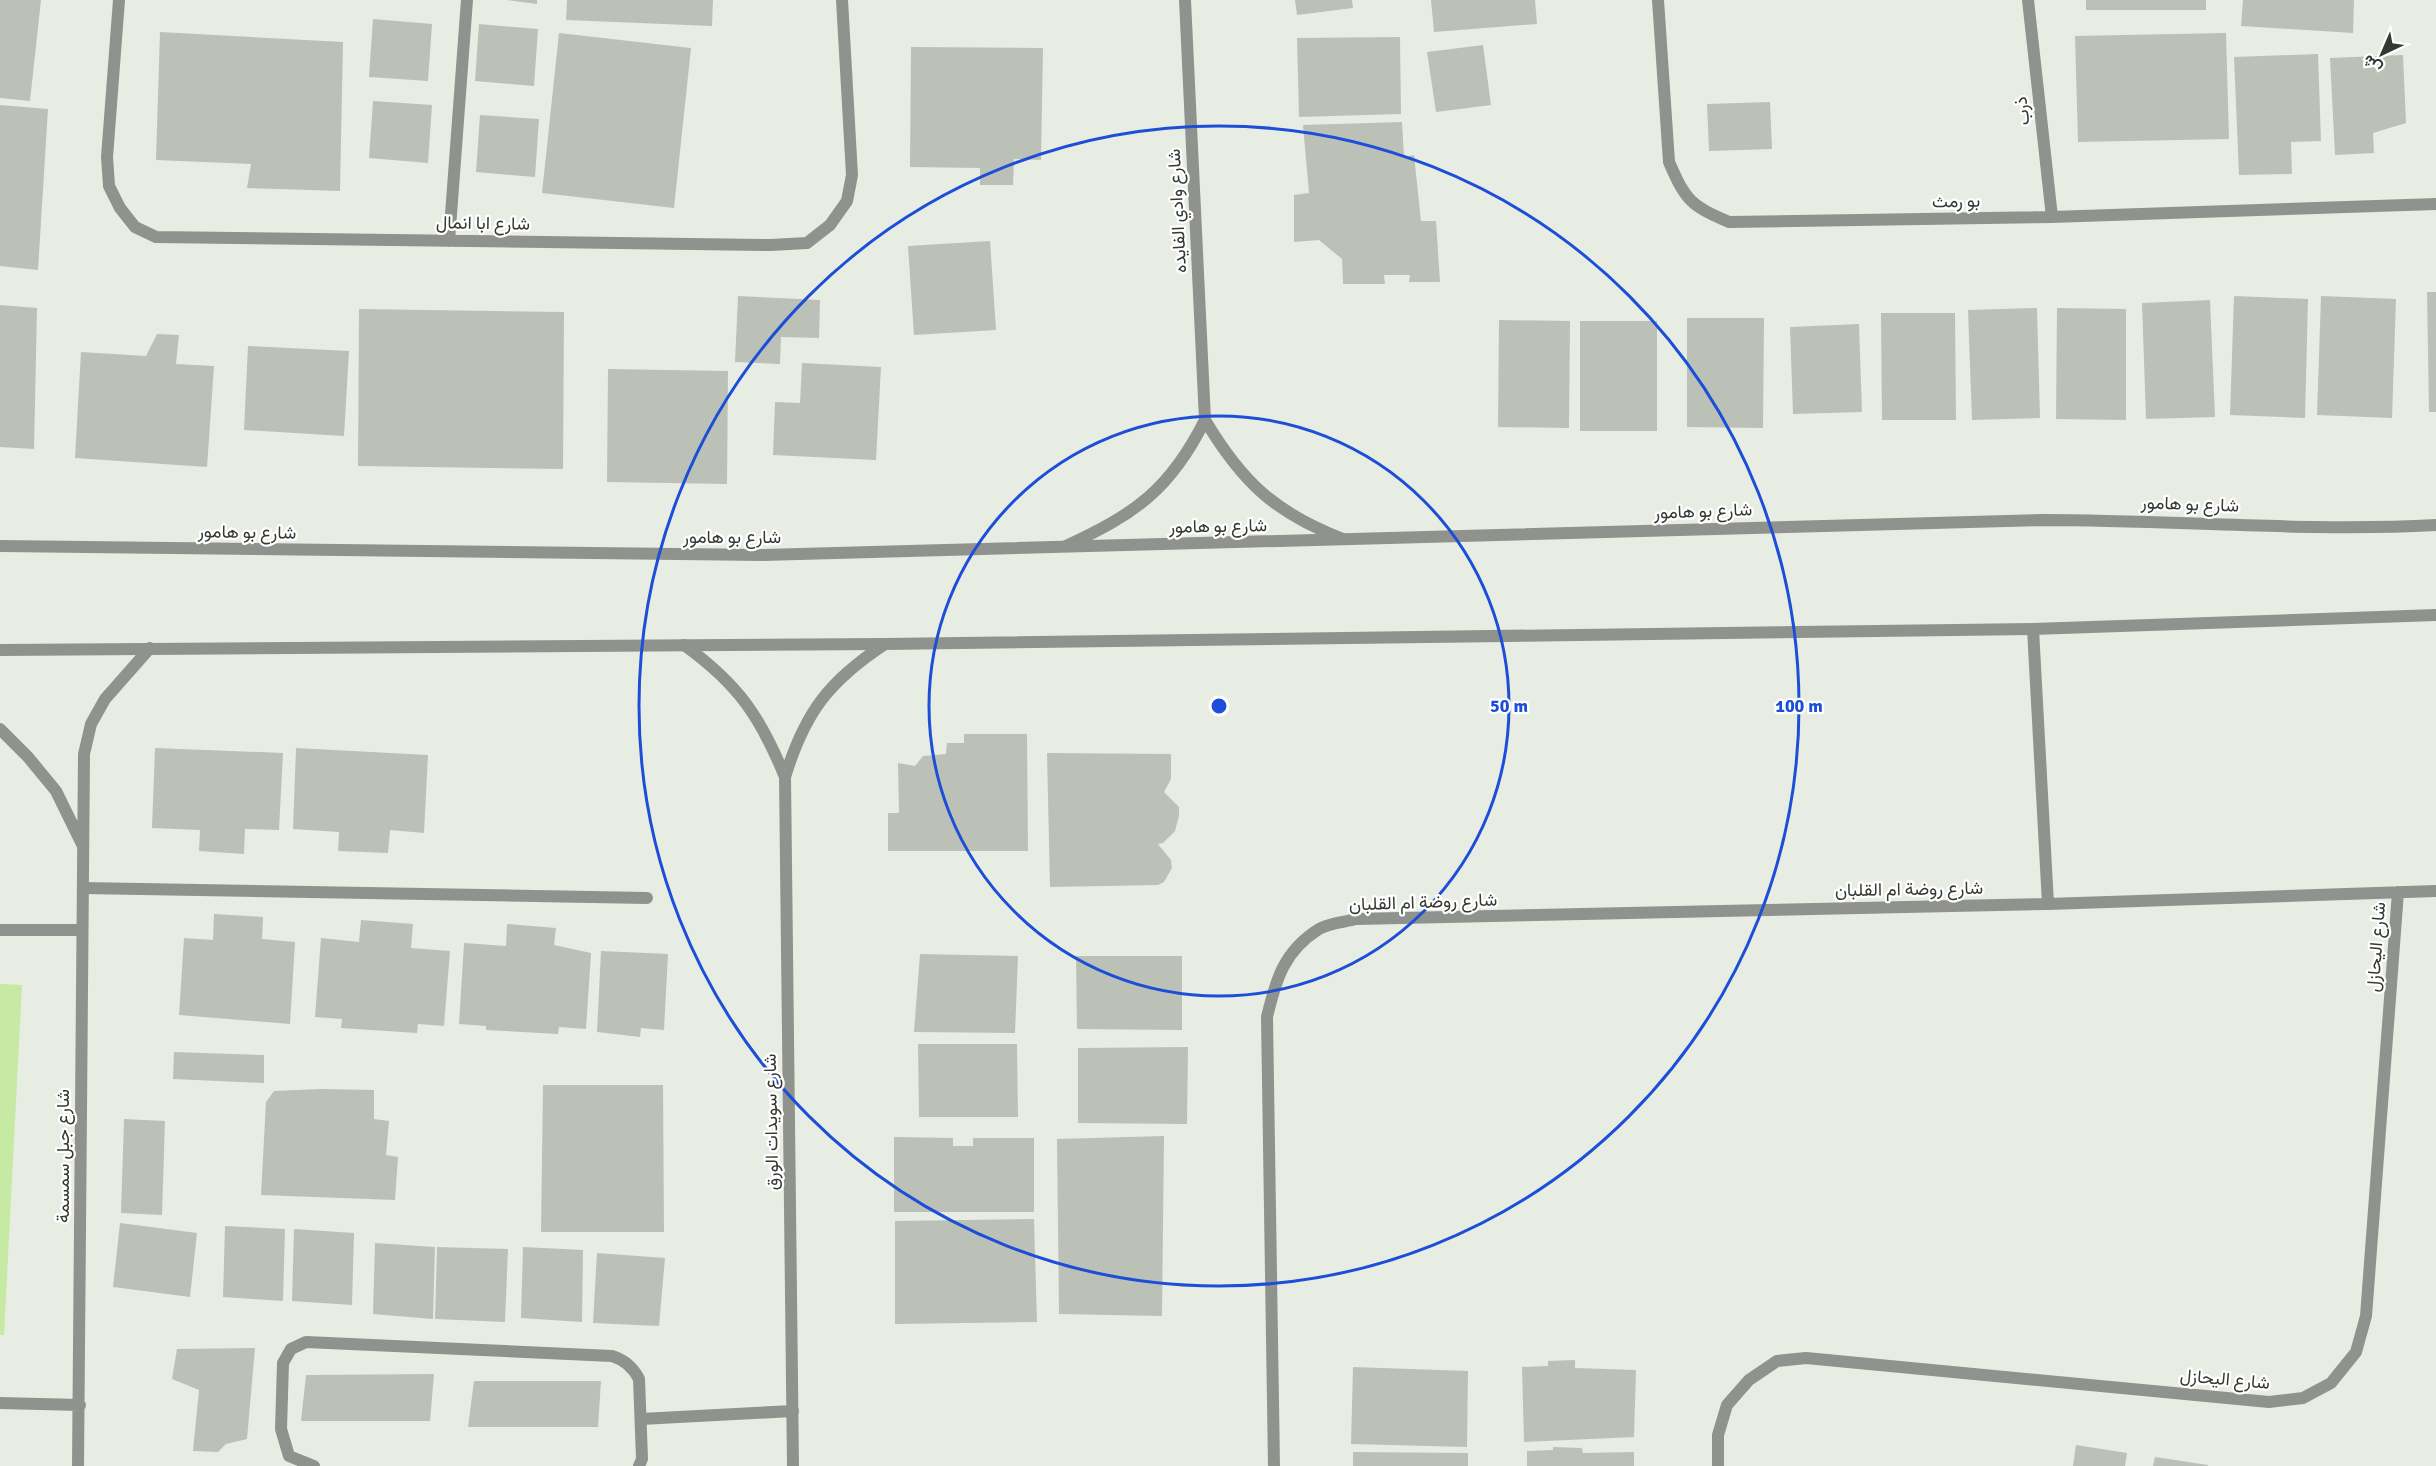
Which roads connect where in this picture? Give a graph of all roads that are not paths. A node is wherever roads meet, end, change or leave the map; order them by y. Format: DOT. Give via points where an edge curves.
graph roads {
  1 [pos="119,0"];
  2 [pos="467,0"];
  3 [pos="842,0"];
  4 [pos="1185,0"];
  5 [pos="1658,0"];
  6 [pos="2028,0"];
  7 [pos="2436,204"];
  8 [pos="2052,217"];
  9 [pos="449,241"];
  10 [pos="1205,420"];
  11 [pos="2436,525"];
  12 [pos="1347,541"];
  13 [pos="0,546"];
  14 [pos="1062,548"];
  15 [pos="2436,615"];
  16 [pos="2033,629"];
  17 [pos="885,644"];
  18 [pos="684,645"];
  19 [pos="150,648"];
  20 [pos="0,650"];
  21 [pos="0,729"];
  22 [pos="785,777"];
  23 [pos="83,846"];
  24 [pos="83,888"];
  25 [pos="2436,891"];
  26 [pos="2398,892"];
  27 [pos="647,898"];
  28 [pos="2048,904"];
  29 [pos="0,930"];
  30 [pos="82,930"];
  31 [pos="0,1403"];
  32 [pos="80,1405"];
  33 [pos="793,1411"];
  34 [pos="641,1419"];
  35 [pos="78,1466"];
  36 [pos="314,1466"];
  37 [pos="639,1466"];
  38 [pos="793,1466"];
  39 [pos="1274,1466"];
  40 [pos="1718,1466"];
  1 -- 9 [label="street, شارع ابا انمال" via="107,157 109,186 135,227 156,237"];
  2 -- 9 [label="street"];
  3 -- 9 [label="street, شارع ابا انمال" via="852,176 847,201 830,225 807,243"];
  4 -- 10 [label="street, شارع وادي الفايده"];
  5 -- 8 [label="street, بو رمث" via="1669,162 1685,194 1700,209 1729,222"];
  6 -- 8 [label="street, ذرب"];
  7 -- 8 [label="street, بو رمث"];
  10 -- 12 [label="street, شارع وادي الفايده" via="1249,482 1278,507"];
  10 -- 14 [label="street, شارع وادي الفايده" via="1191,450 1148,499 1104,528"];
  11 -- 12 [label="street, شارع بو هامور" via="2044,520"];
  12 -- 14 [label="street, شارع بو هامور"];
  13 -- 14 [label="street, شارع بو هامور" via="764,555"];
  15 -- 16 [label="street"];
  16 -- 17 [label="street"];
  16 -- 28 [label="street"];
  17 -- 18 [label="street"];
  17 -- 22 [label="street, شارع سويدات الورق" via="831,686 795,744"];
  18 -- 19 [label="street"];
  18 -- 22 [label="street, شارع سويدات الورق" via="736,688 756,715"];
  19 -- 20 [label="street"];
  19 -- 23 [label="street, شارع جبل سمسمة" via="105,699 91,724 84,754"];
  21 -- 23 [label="street, شارع جبل سمسمة" via="56,790"];
  22 -- 33 [label="street, شارع سويدات الورق"];
  23 -- 24 [label="street, شارع جبل سمسمة"];
  24 -- 27 [label="street"];
  24 -- 30 [label="street, شارع جبل سمسمة"];
  25 -- 26 [label="street, شارع روضة ام القلبان"];
  26 -- 28 [label="street, شارع روضة ام القلبان"];
  26 -- 40 [label="street, شارع اليحازل" via="2366,1316 2356,1352 2331,1383 2303,1398 2269,1402 1806,1358 1777,1361 1749,1380 1727,1405 1718,1435"];
  28 -- 39 [label="street, شارع روضة ام القلبان" via="1356,919 1321,928 1293,951 1276,980 1267,1017"];
  29 -- 30 [label="street"];
  30 -- 32 [label="street, شارع جبل سمسمة"];
  31 -- 32 [label="street"];
  32 -- 35 [label="street, شارع جبل سمسمة"];
  33 -- 34 [label="street"];
  33 -- 38 [label="street, شارع سويدات الورق"];
  34 -- 36 [label="street" via="639,1379 628,1364 612,1356 306,1342 291,1349 283,1364 281,1430 289,1456"];
  34 -- 37 [label="street"];
}
